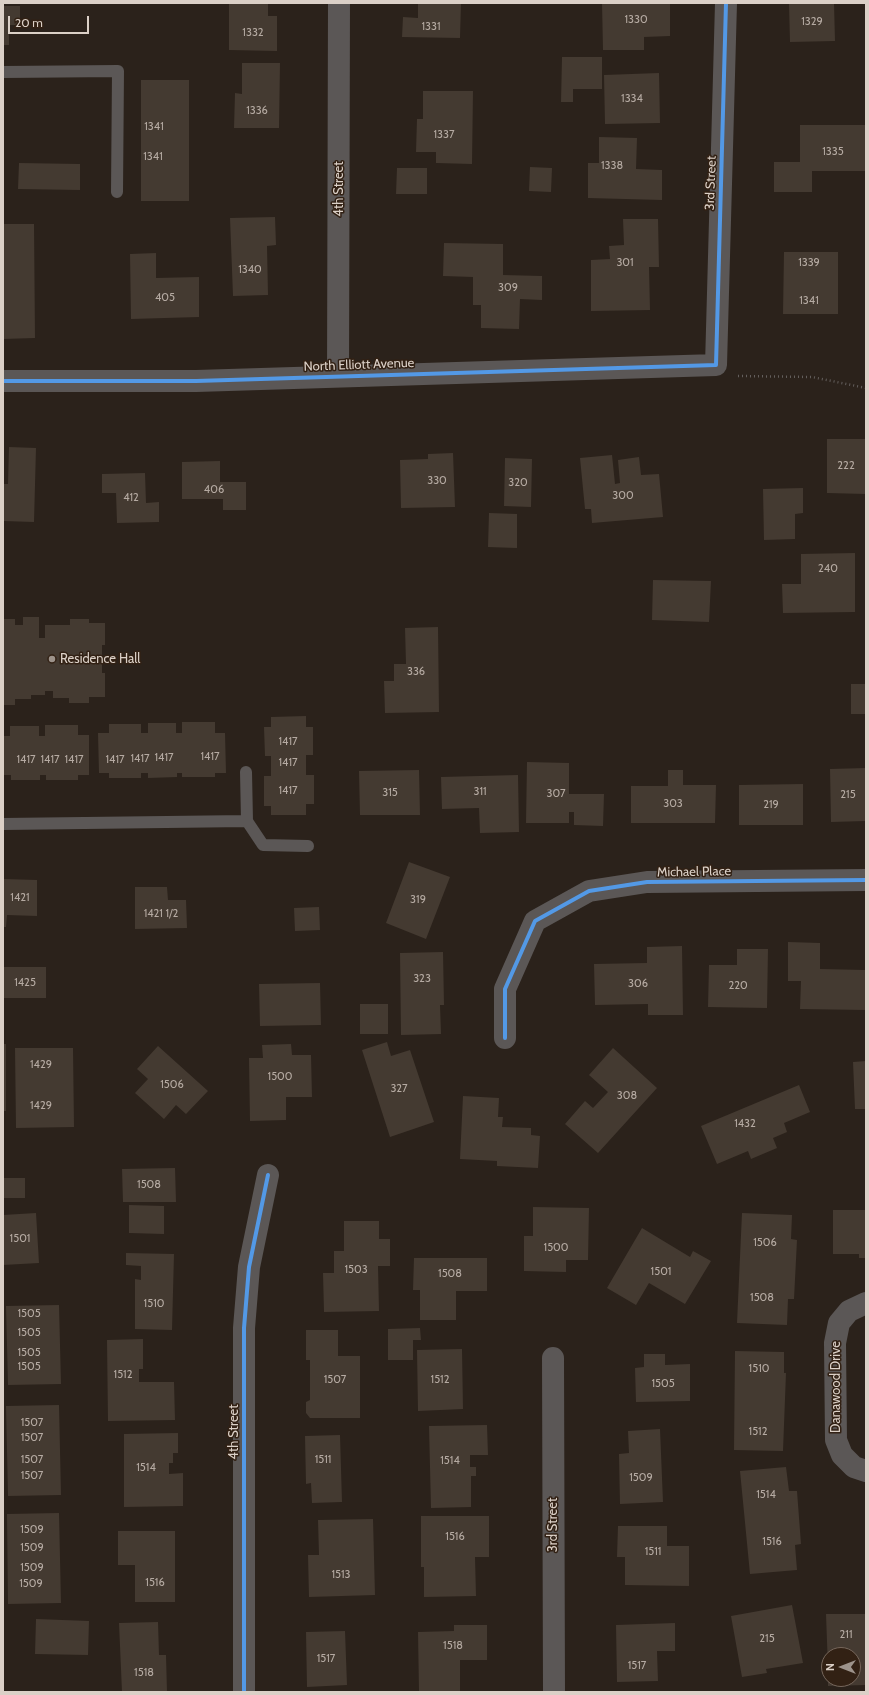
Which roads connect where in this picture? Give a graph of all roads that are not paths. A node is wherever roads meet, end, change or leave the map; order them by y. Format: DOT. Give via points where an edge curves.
graph roads {
  1 [pos="339,3"];
  2 [pos="726,3"];
  3 [pos="3,72"];
  4 [pos="117,192"];
  5 [pos="716,364"];
  6 [pos="338,376"];
  7 [pos="3,380"];
  8 [pos="246,772"];
  9 [pos="247,822"];
  10 [pos="3,824"];
  11 [pos="308,846"];
  12 [pos="866,880"];
  13 [pos="505,1038"];
  14 [pos="268,1175"];
  15 [pos="866,1303"];
  16 [pos="553,1358"];
  17 [pos="866,1471"];
  18 [pos="244,1692"];
  19 [pos="554,1692"];
  1 -- 6 [label="street, 4th Street"];
  2 -- 5 [label="street, 3rd Street"];
  3 -- 4 [label="lane" via="118,71"];
  5 -- 6 [label="street, North Elliott Avenue"];
  6 -- 7 [label="street, North Elliott Avenue" via="196,381"];
  8 -- 9 [label="lane"];
  9 -- 10 [label="lane"];
  9 -- 11 [label="lane" via="263,845"];
  12 -- 13 [label="street, Michael Place" via="647,882 589,891 535,922 505,989"];
  14 -- 18 [label="street, 4th Street" via="249,1267 244,1328"];
  15 -- 17 [label="street, Danawood Drive" via="849,1311 839,1322 835,1343 836,1440 842,1455 854,1467"];
  16 -- 19 [label="street, 3rd Street"];
}
